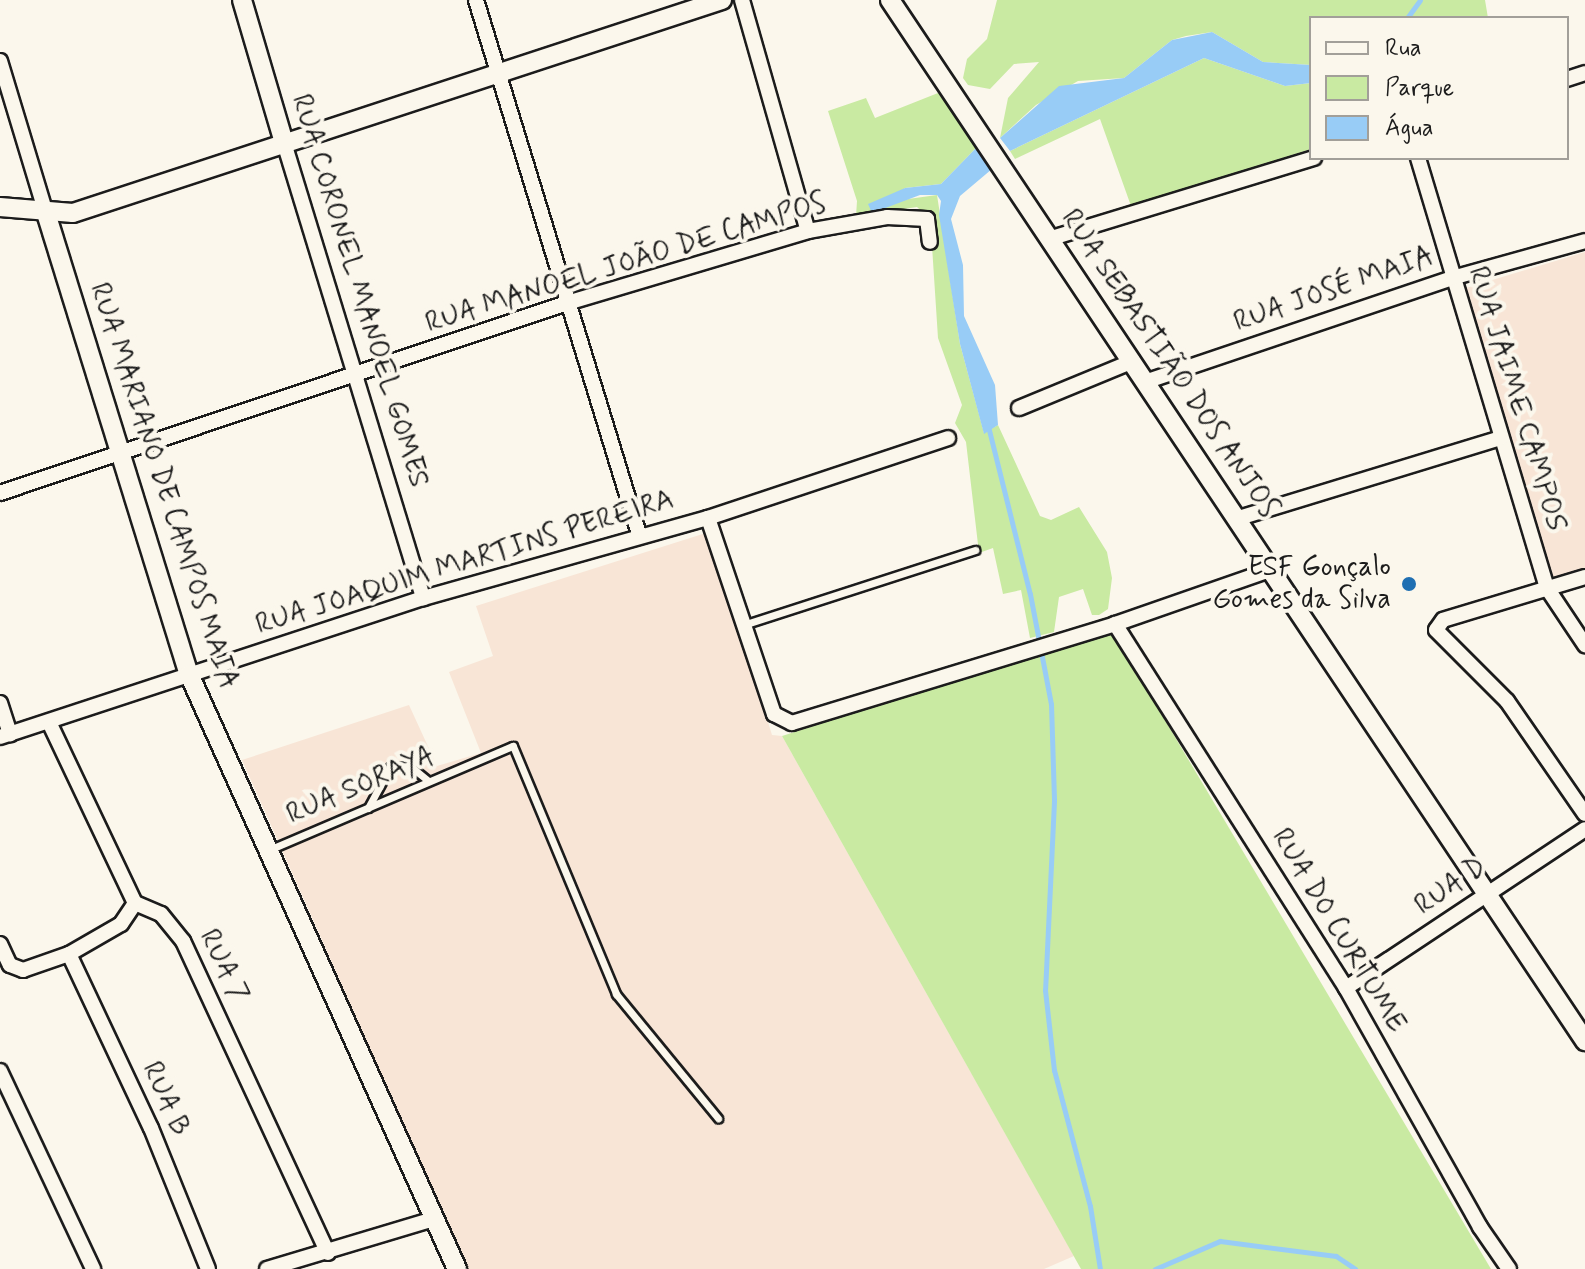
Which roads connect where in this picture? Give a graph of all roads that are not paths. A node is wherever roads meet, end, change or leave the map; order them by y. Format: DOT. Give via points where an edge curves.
graph roads {
  1 [pos="242,0"];
  2 [pos="476,0"];
  3 [pos="722,0"];
  4 [pos="742,0"];
  5 [pos="890,0"];
  6 [pos="0,61"];
  7 [pos="499,76"];
  8 [pos="285,146"];
  9 [pos="1309,160"];
  10 [pos="1419,160"];
  11 [pos="0,207"];
  12 [pos="46,213"];
  13 [pos="808,231"];
  14 [pos="1052,238"];
  15 [pos="1585,241"];
  16 [pos="930,242"];
  17 [pos="1452,278"];
  18 [pos="567,303"];
  19 [pos="1133,361"];
  20 [pos="358,375"];
  21 [pos="1148,381"];
  22 [pos="1019,408"];
  23 [pos="948,438"];
  24 [pos="1500,438"];
  25 [pos="120,453"];
  26 [pos="0,493"];
  27 [pos="708,518"];
  28 [pos="1239,518"];
  29 [pos="639,534"];
  30 [pos="975,550"];
  31 [pos="1270,570"];
  32 [pos="1585,577"];
  33 [pos="1547,588"];
  34 [pos="423,598"];
  35 [pos="746,624"];
  36 [pos="1115,624"];
  37 [pos="1585,645"];
  38 [pos="189,674"];
  39 [pos="0,703"];
  40 [pos="49,722"];
  41 [pos="5,735"];
  42 [pos="427,780"];
  43 [pos="368,808"];
  44 [pos="1585,814"];
  45 [pos="1585,829"];
  46 [pos="271,849"];
  47 [pos="1487,894"];
  48 [pos="135,903"];
  49 [pos="0,944"];
  50 [pos="69,954"];
  51 [pos="1346,988"];
  52 [pos="1585,1041"];
  53 [pos="0,1071"];
  54 [pos="718,1118"];
  55 [pos="434,1219"];
  56 [pos="328,1253"];
  57 [pos="283,1267"];
  58 [pos="93,1269"];
  59 [pos="208,1269"];
  60 [pos="267,1269"];
  61 [pos="457,1269"];
  62 [pos="1509,1269"];
  1 -- 8 [label="street, RUA CORONEL MANOEL GOMES"];
  2 -- 7 [label="street"];
  3 -- 7 [label="street"];
  4 -- 13 [label="street"];
  5 -- 14 [label="street, RUA SEBASTIÃO DOS ANJOS"];
  6 -- 12 [label="street, RUA MARIANO DE CAMPOS MAIA"];
  7 -- 8 [label="street"];
  7 -- 18 [label="street"];
  8 -- 12 [label="street" via="73,213"];
  8 -- 20 [label="street, RUA CORONEL MANOEL GOMES"];
  9 -- 14 [label="street"];
  10 -- 17 [label="street, RUA JAIME CAMPOS"];
  11 -- 12 [label="street"];
  12 -- 25 [label="street, RUA MARIANO DE CAMPOS MAIA"];
  13 -- 16 [label="street, RUA MANOEL JOÃO DE CAMPOS" via="887,217 927,219"];
  13 -- 18 [label="street, RUA MANOEL JOÃO DE CAMPOS"];
  14 -- 19 [label="street, RUA SEBASTIÃO DOS ANJOS"];
  15 -- 17 [label="street, RUA JOSÉ MAIA"];
  17 -- 21 [label="street, RUA JOSÉ MAIA"];
  17 -- 24 [label="street, RUA JAIME CAMPOS"];
  18 -- 20 [label="street, RUA MANOEL JOÃO DE CAMPOS"];
  18 -- 29 [label="street"];
  19 -- 21 [label="street, RUA SEBASTIÃO DOS ANJOS"];
  19 -- 22 [label="street"];
  20 -- 25 [label="street, RUA MANOEL JOÃO DE CAMPOS"];
  20 -- 34 [label="street, RUA CORONEL MANOEL GOMES"];
  21 -- 28 [label="street, RUA SEBASTIÃO DOS ANJOS"];
  23 -- 27 [label="street"];
  24 -- 28 [label="street"];
  24 -- 33 [label="street, RUA JAIME CAMPOS"];
  25 -- 26 [label="street, RUA MANOEL JOÃO DE CAMPOS"];
  25 -- 38 [label="street, RUA MARIANO DE CAMPOS MAIA"];
  27 -- 29 [label="street, RUA JOAQUIM MARTINS PEREIRA"];
  27 -- 35 [label="street, RUA JOAQUIM MARTINS PEREIRA"];
  28 -- 31 [label="street, RUA SEBASTIÃO DOS ANJOS"];
  29 -- 34 [label="street, RUA JOAQUIM MARTINS PEREIRA"];
  30 -- 35 [label="lane"];
  31 -- 36 [label="street, RUA JOAQUIM MARTINS PEREIRA"];
  31 -- 47 [label="street, RUA SEBASTIÃO DOS ANJOS"];
  32 -- 33 [label="street"];
  33 -- 37 [label="street, RUA JAIME CAMPOS"];
  33 -- 44 [label="street" via="1443,620 1437,634 1507,701"];
  34 -- 38 [label="street, RUA JOAQUIM MARTINS PEREIRA"];
  35 -- 36 [label="street, RUA JOAQUIM MARTINS PEREIRA" via="774,714 792,723"];
  36 -- 51 [label="street, RUA DO CURTUME"];
  38 -- 40 [label="street, RUA JOAQUIM MARTINS PEREIRA"];
  38 -- 46 [label="street, RUA MARIANO DE CAMPOS MAIA"];
  39 -- 41 [label="street"];
  40 -- 41 [label="street, RUA JOAQUIM MARTINS PEREIRA"];
  40 -- 48 [label="street"];
  42 -- 43 [label="lane, RUA SORAYA"];
  42 -- 43 [label="lane" via="410,766 390,767"];
  42 -- 54 [label="lane, RUA SORAYA" via="513,746 616,994"];
  43 -- 46 [label="lane, RUA SORAYA"];
  45 -- 47 [label="street, RUA D"];
  46 -- 55 [label="street, RUA MARIANO DE CAMPOS MAIA"];
  47 -- 51 [label="street, RUA D"];
  47 -- 52 [label="street, RUA SEBASTIÃO DOS ANJOS"];
  48 -- 50 [label="street" via="121,924"];
  48 -- 56 [label="street, RUA 7" via="161,914 183,941"];
  49 -- 50 [label="street" via="10,965 23,970"];
  50 -- 59 [label="street, RUA B" via="151,1128"];
  51 -- 62 [label="street, RUA DO CURTUME" via="1480,1227"];
  53 -- 58 [label="street"];
  55 -- 56 [label="street"];
  55 -- 61 [label="street, RUA MARIANO DE CAMPOS MAIA"];
  56 -- 57 [label="street"];
  57 -- 60 [label="street"];
}
